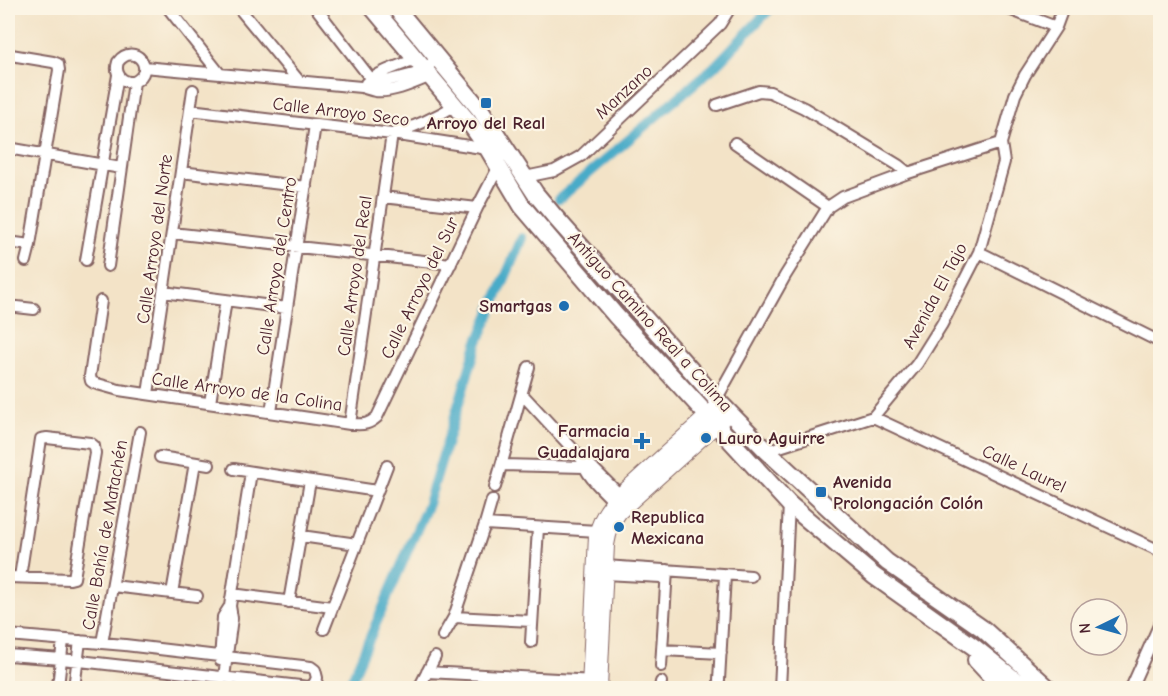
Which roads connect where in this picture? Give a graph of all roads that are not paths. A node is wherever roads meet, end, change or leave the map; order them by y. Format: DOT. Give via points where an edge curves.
graph roads {
  1 [pos="168,8"];
  2 [pos="239,8"];
  3 [pos="316,8"];
  4 [pos="373,8"];
  5 [pos="396,8"];
  6 [pos="730,8"];
  7 [pos="1006,8"];
  8 [pos="1063,8"];
  9 [pos="1056,27"];
  10 [pos="8,56"];
  11 [pos="430,65"];
  12 [pos="144,67"];
  13 [pos="220,74"];
  14 [pos="118,75"];
  15 [pos="299,81"];
  16 [pos="134,82"];
  17 [pos="373,85"];
  18 [pos="193,90"];
  19 [pos="456,105"];
  20 [pos="717,105"];
  21 [pos="190,110"];
  22 [pos="315,125"];
  23 [pos="392,134"];
  24 [pos="1001,142"];
  25 [pos="735,143"];
  26 [pos="8,148"];
  27 [pos="488,149"];
  28 [pos="45,154"];
  29 [pos="101,164"];
  30 [pos="499,166"];
  31 [pos="121,168"];
  32 [pos="181,172"];
  33 [pos="908,173"];
  34 [pos="525,177"];
  35 [pos="306,187"];
  36 [pos="383,197"];
  37 [pos="828,207"];
  38 [pos="477,208"];
  39 [pos="172,233"];
  40 [pos="8,242"];
  41 [pos="30,245"];
  42 [pos="296,247"];
  43 [pos="978,252"];
  44 [pos="374,256"];
  45 [pos="86,260"];
  46 [pos="26,261"];
  47 [pos="451,264"];
  48 [pos="108,266"];
  49 [pos="164,292"];
  50 [pos="226,300"];
  51 [pos="101,301"];
  52 [pos="8,306"];
  53 [pos="287,308"];
  54 [pos="34,309"];
  55 [pos="1161,342"];
  56 [pos="529,367"];
  57 [pos="148,394"];
  58 [pos="522,394"];
  59 [pos="210,403"];
  60 [pos="722,405"];
  61 [pos="271,412"];
  62 [pos="873,417"];
  63 [pos="712,420"];
  64 [pos="350,423"];
  65 [pos="370,423"];
  66 [pos="140,432"];
  67 [pos="767,451"];
  68 [pos="160,457"];
  69 [pos="195,463"];
  70 [pos="585,463"];
  71 [pos="209,465"];
  72 [pos="502,465"];
  73 [pos="387,466"];
  74 [pos="234,469"];
  75 [pos="251,472"];
  76 [pos="310,481"];
  77 [pos="495,487"];
  78 [pos="377,491"];
  79 [pos="616,498"];
  80 [pos="492,501"];
  81 [pos="789,504"];
  82 [pos="485,524"];
  83 [pos="538,528"];
  84 [pos="597,533"];
  85 [pos="301,536"];
  86 [pos="357,544"];
  87 [pos="1161,551"];
  88 [pos="605,570"];
  89 [pos="667,574"];
  90 [pos="725,574"];
  91 [pos="751,576"];
  92 [pos="8,577"];
  93 [pos="20,577"];
  94 [pos="113,586"];
  95 [pos="172,593"];
  96 [pos="197,596"];
  97 [pos="231,600"];
  98 [pos="289,602"];
  99 [pos="332,607"];
  100 [pos="454,617"];
  101 [pos="532,621"];
  102 [pos="1161,623"];
  103 [pos="324,628"];
  104 [pos="8,635"];
  105 [pos="443,636"];
  106 [pos="960,637"];
  107 [pos="63,640"];
  108 [pos="80,641"];
  109 [pos="531,642"];
  110 [pos="102,643"];
  111 [pos="124,645"];
  112 [pos="662,650"];
  113 [pos="721,653"];
  114 [pos="8,655"];
  115 [pos="224,657"];
  116 [pos="435,657"];
  117 [pos="62,658"];
  118 [pos="78,660"];
  119 [pos="122,665"];
  120 [pos="290,665"];
  121 [pos="661,666"];
  122 [pos="427,672"];
  123 [pos="221,677"];
  124 [pos="719,680"];
  125 [pos="290,685"];
  126 [pos="527,685"];
  127 [pos="595,685"];
  128 [pos="57,688"];
  129 [pos="74,688"];
  130 [pos="419,688"];
  131 [pos="552,688"];
  132 [pos="780,688"];
  133 [pos="1002,688"];
  134 [pos="1024,688"];
  135 [pos="1048,688"];
  136 [pos="1131,688"];
  1 -- 13 [label="street"];
  2 -- 15 [label="street"];
  3 -- 17 [label="street"];
  4 -- 11 [label="main road, Antiguo Camino Real a Colima"];
  5 -- 11 [label="main road, Antiguo Camino Real a Colima"];
  6 -- 34 [label="street, Manzano" via="720,24 581,156 554,171"];
  7 -- 9 [label="street"];
  8 -- 9 [label="street, Avenida El Tajo"];
  9 -- 24 [label="street, Avenida El Tajo" via="1015,95"];
  10 -- 28 [label="street" via="58,64"];
  11 -- 17 [label="street"];
  11 -- 17 [label="street" via="406,81"];
  11 -- 19 [label="main road, Antiguo Camino Real a Colima"];
  11 -- 34 [label="main road, Antiguo Camino Real a Colima" via="482,112"];
  12 -- 13 [label="street"];
  12 -- 14 [label="street" via="131,54 120,59"];
  12 -- 16 [label="street" via="142,76"];
  13 -- 15 [label="street"];
  14 -- 16 [label="street"];
  14 -- 29 [label="street"];
  15 -- 17 [label="street"];
  16 -- 31 [label="street"];
  18 -- 21 [label="street, Calle Arroyo del Norte"];
  19 -- 23 [label="street"];
  19 -- 27 [label="main road, Antiguo Camino Real a Colima"];
  20 -- 33 [label="street" via="759,91 770,92 804,108"];
  21 -- 22 [label="street, Calle Arroyo Seco"];
  21 -- 32 [label="street, Calle Arroyo del Norte"];
  22 -- 23 [label="street, Calle Arroyo Seco"];
  22 -- 35 [label="street, Calle Arroyo del Centro"];
  23 -- 27 [label="street, Calle Arroyo Seco"];
  23 -- 36 [label="street, Calle Arroyo del Real"];
  24 -- 33 [label="street"];
  24 -- 43 [label="street, Avenida El Tajo" via="1004,162"];
  25 -- 37 [label="street"];
  26 -- 28 [label="street"];
  27 -- 30 [label="main road, Antiguo Camino Real a Colima"];
  28 -- 29 [label="street"];
  28 -- 41 [label="street"];
  29 -- 31 [label="street"];
  29 -- 45 [label="street"];
  30 -- 38 [label="street, Calle Arroyo del Sur"];
  30 -- 63 [label="main road, Antiguo Camino Real a Colima" via="522,206"];
  31 -- 48 [label="street"];
  32 -- 35 [label="street"];
  32 -- 39 [label="street, Calle Arroyo del Norte"];
  33 -- 37 [label="street" via="843,197"];
  34 -- 60 [label="main road, Antiguo Camino Real a Colima" via="555,217"];
  35 -- 42 [label="street, Calle Arroyo del Centro"];
  36 -- 38 [label="street"];
  36 -- 44 [label="street, Calle Arroyo del Real"];
  37 -- 60 [label="street" via="785,276"];
  38 -- 47 [label="street, Calle Arroyo del Sur"];
  39 -- 42 [label="street"];
  39 -- 49 [label="street, Calle Arroyo del Norte"];
  40 -- 41 [label="street"];
  41 -- 46 [label="street"];
  42 -- 44 [label="street"];
  42 -- 53 [label="street, Calle Arroyo del Centro"];
  43 -- 55 [label="street"];
  43 -- 62 [label="street, Avenida El Tajo" via="917,364"];
  44 -- 47 [label="street"];
  44 -- 64 [label="street, Calle Arroyo del Real"];
  47 -- 65 [label="street, Calle Arroyo del Sur" via="377,417"];
  49 -- 50 [label="street"];
  49 -- 57 [label="street, Calle Arroyo del Norte"];
  50 -- 53 [label="street"];
  50 -- 59 [label="street"];
  51 -- 57 [label="street, Calle Arroyo de la Colina" via="91,381"];
  52 -- 54 [label="street"];
  53 -- 61 [label="street, Calle Arroyo del Centro"];
  56 -- 58 [label="street"];
  57 -- 59 [label="street, Calle Arroyo de la Colina"];
  58 -- 70 [label="street"];
  58 -- 72 [label="street"];
  59 -- 61 [label="street, Calle Arroyo de la Colina"];
  60 -- 63 [label="street"];
  60 -- 67 [label="main road, Antiguo Camino Real a Colima"];
  61 -- 64 [label="street, Calle Arroyo de la Colina"];
  62 -- 67 [label="street"];
  62 -- 87 [label="street, Calle Laurel"];
  63 -- 79 [label="street"];
  63 -- 81 [label="main road, Antiguo Camino Real a Colima"];
  63 -- 88 [label="street" via="614,520"];
  64 -- 65 [label="street, Calle Arroyo de la Colina"];
  66 -- 94 [label="street, Calle Bahía de Matachén"];
  67 -- 135 [label="main road, Antiguo Camino Real a Colima" via="887,562 983,629"];
  68 -- 69 [label="street"];
  69 -- 71 [label="street"];
  69 -- 95 [label="street"];
  70 -- 72 [label="street"];
  70 -- 79 [label="street"];
  72 -- 77 [label="street"];
  73 -- 78 [label="street"];
  74 -- 75 [label="street"];
  75 -- 76 [label="street"];
  75 -- 97 [label="street"];
  76 -- 78 [label="street"];
  76 -- 85 [label="street"];
  78 -- 86 [label="street"];
  79 -- 84 [label="street" via="604,512"];
  80 -- 82 [label="street"];
  81 -- 106 [label="main road, Antiguo Camino Real a Colima" via="874,576"];
  81 -- 132 [label="street"];
  82 -- 83 [label="street"];
  82 -- 100 [label="street"];
  83 -- 84 [label="street"];
  83 -- 101 [label="street"];
  84 -- 127 [label="street"];
  85 -- 86 [label="street"];
  85 -- 98 [label="street"];
  86 -- 99 [label="street"];
  88 -- 89 [label="street"];
  88 -- 127 [label="street"];
  89 -- 90 [label="street"];
  89 -- 112 [label="street"];
  90 -- 91 [label="street"];
  90 -- 113 [label="street"];
  92 -- 93 [label="street"];
  93 -- 93 [label="street" via="74,578 95,453 90,443 41,439"];
  94 -- 95 [label="street"];
  94 -- 110 [label="street, Calle Bahía de Matachén"];
  95 -- 96 [label="street"];
  97 -- 98 [label="street"];
  97 -- 115 [label="street" via="223,617"];
  98 -- 99 [label="street"];
  99 -- 103 [label="street"];
  100 -- 101 [label="street"];
  100 -- 105 [label="street"];
  101 -- 109 [label="street"];
  102 -- 136 [label="street"];
  104 -- 107 [label="street"];
  106 -- 133 [label="main road"];
  106 -- 134 [label="main road, Antiguo Camino Real a Colima"];
  107 -- 108 [label="street"];
  107 -- 117 [label="street"];
  108 -- 110 [label="street"];
  108 -- 118 [label="street"];
  110 -- 111 [label="street"];
  111 -- 115 [label="street"];
  111 -- 119 [label="street"];
  112 -- 113 [label="street"];
  112 -- 121 [label="street"];
  113 -- 124 [label="street"];
  114 -- 117 [label="street"];
  115 -- 120 [label="street"];
  115 -- 123 [label="street"];
  116 -- 122 [label="street"];
  117 -- 118 [label="street"];
  117 -- 128 [label="street"];
  118 -- 119 [label="street"];
  118 -- 129 [label="street"];
  119 -- 123 [label="street"];
  120 -- 125 [label="street" via="297,673 296,681"];
  120 -- 125 [label="street" via="311,667 317,678 309,687"];
  122 -- 126 [label="street"];
  122 -- 130 [label="street"];
  123 -- 125 [label="street"];
  126 -- 127 [label="street"];
  126 -- 131 [label="street"];
}
